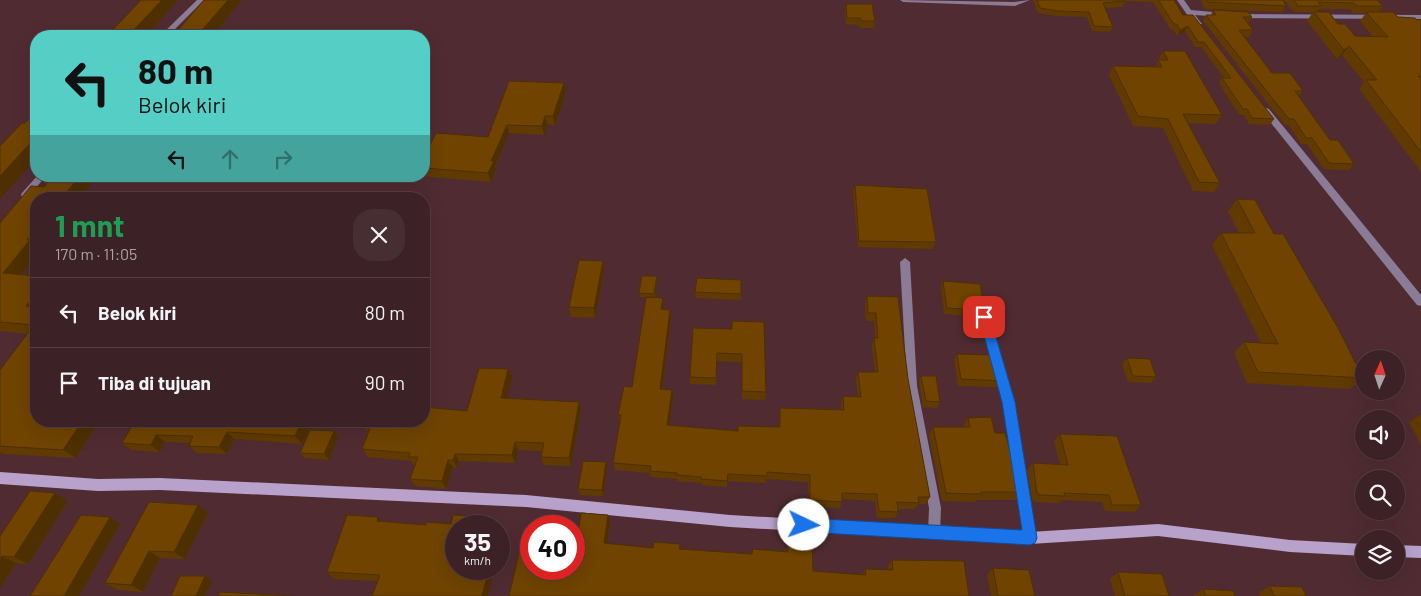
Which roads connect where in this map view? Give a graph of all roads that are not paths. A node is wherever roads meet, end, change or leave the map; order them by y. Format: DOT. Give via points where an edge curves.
graph roads {
  1 [pos="201,0"];
  2 [pos="903,0"];
  3 [pos="1027,0"];
  4 [pos="1180,0"];
  5 [pos="1284,6"];
  6 [pos="1189,12"];
  7 [pos="1292,17"];
  8 [pos="1421,17"];
  9 [pos="170,30"];
  10 [pos="1206,35"];
  11 [pos="1260,104"];
  12 [pos="37,182"];
  13 [pos="18,204"];
  14 [pos="905,262"];
  15 [pos="1421,302"];
  16 [pos="984,317"];
  17 [pos="0,478"];
  18 [pos="934,533"];
  19 [pos="1030,538"];
  20 [pos="1355,550"];
  21 [pos="1405,551"];
  22 [pos="1421,552"];
  1 -- 9 [label="street"];
  2 -- 3 [label="street" via="1014,4"];
  4 -- 6 [label="street"];
  5 -- 7 [label="street"];
  6 -- 7 [label="street"];
  6 -- 10 [label="street"];
  7 -- 8 [label="street"];
  11 -- 15 [label="street"];
  12 -- 13 [label="street"];
  14 -- 18 [label="street" via="912,386 935,508"];
  16 -- 19 [label="street" via="1009,402"];
  17 -- 18 [label="street" via="98,486 160,484 526,501 730,521"];
  18 -- 19 [label="street"];
  19 -- 20 [label="street" via="1158,530 1290,546"];
  21 -- 22 [label="street"];
}
